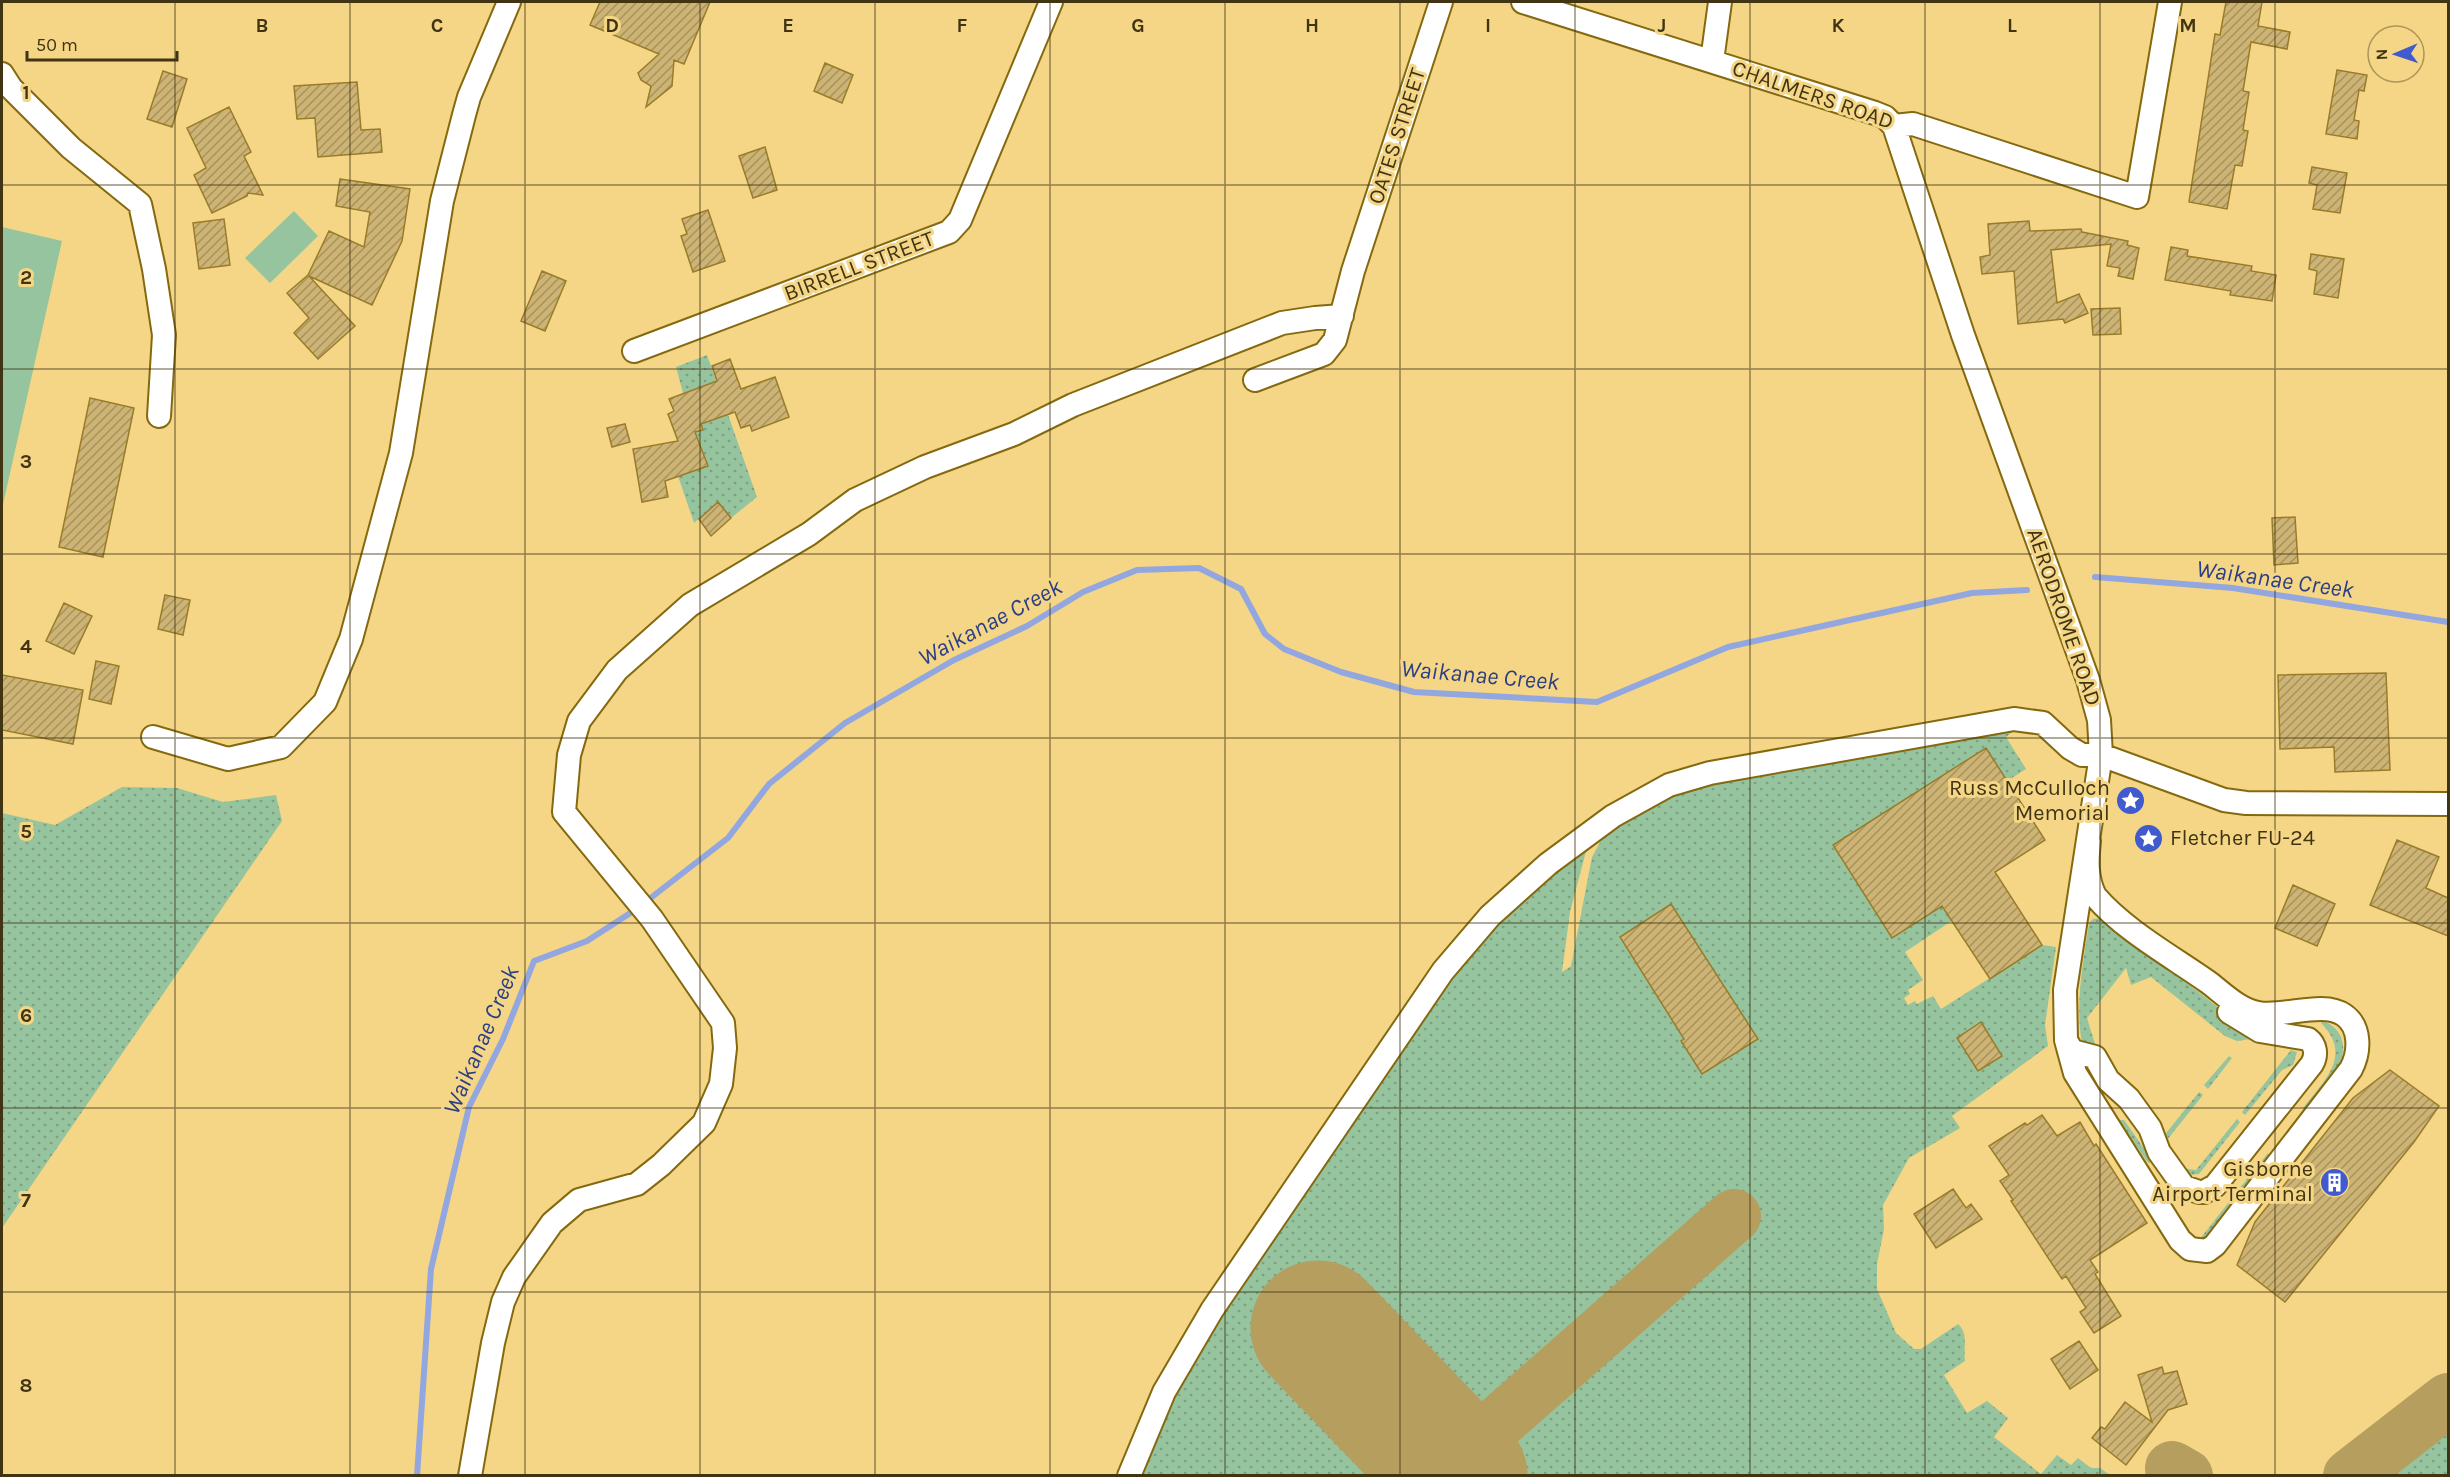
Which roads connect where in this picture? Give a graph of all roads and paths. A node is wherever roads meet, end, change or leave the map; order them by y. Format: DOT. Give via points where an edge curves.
graph roads {
  1 [pos="509,2"];
  2 [pos="1051,2"];
  3 [pos="1441,2"];
  4 [pos="1523,2"];
  5 [pos="1720,2"];
  6 [pos="2170,2"];
  7 [pos="1712,61"];
  8 [pos="2,74"];
  9 [pos="1893,126"];
  10 [pos="1342,316"];
  11 [pos="634,351"];
  12 [pos="1255,380"];
  13 [pos="159,416"];
  14 [pos="153,737"];
  15 [pos="2101,755"];
  16 [pos="2448,804"];
  17 [pos="2089,841"];
  18 [pos="2171,958"];
  19 [pos="2066,1040"];
  20 [pos="2092,1102"];
  21 [pos="2159,1152"];
  22 [pos="470,1476"];
  23 [pos="1129,1476"];
  1 -- 14 [label="street" via="464,115 442,201 401,453 351,639 325,702 281,747 228,759"];
  2 -- 11 [label="street, BIRRELL STREET" via="960,220 949,232"];
  3 -- 10 [label="street, OATES STREET" via="1353,271"];
  4 -- 7 [label="street, CHALMERS ROAD"];
  5 -- 7 [label="street"];
  6 -- 9 [label="street, CHALMERS ROAD" via="2137,197 1913,124"];
  7 -- 9 [label="street, CHALMERS ROAD" via="1875,113"];
  8 -- 13 [label="street" via="71,148 140,204 164,334"];
  9 -- 15 [label="street, AERODROME ROAD" via="1963,335 2088,680 2099,720"];
  10 -- 12 [label="street, OATES STREET" via="1335,340 1324,354"];
  10 -- 22 [label="street" via="1282,323 1073,405 855,501 690,605 617,670 579,721 569,755 564,812 652,919 723,1023 725,1048 720,1084 704,1122 661,1165 637,1184 579,1200 552,1223 514,1277 493,1343"];
  15 -- 16 [label="street" via="2224,800"];
  15 -- 17 [label="street, AERODROME ROAD"];
  15 -- 23 [label="street" via="2082,755 2043,723 2014,719 1710,773 1669,785 1613,816 1557,857 1490,916 1443,970 1212,1311 1164,1392"];
  17 -- 18 [label="street" via="2087,868 2095,896"];
  17 -- 19 [label="street, AERODROME ROAD" via="2065,990"];
  18 -- 20 [label="street, AERODROME ROAD" via="2256,1013 2325,1009 2339,1012 2353,1023 2358,1046 2351,1069 2215,1245 2206,1251 2195,1251 2180,1240"];
  18 -- 21 [label="street" via="2201,990 2247,1024 2260,1031 2308,1039 2315,1047 2315,1056 2209,1190 2184,1187"];
  19 -- 20 [label="street, AERODROME ROAD" via="2075,1072"];
  19 -- 21 [label="street" via="2072,1052 2092,1055 2098,1060 2108,1080 2129,1099 2150,1128"];
  20 -- 21 [label="street" via="2101,1108 2125,1112"];
}
